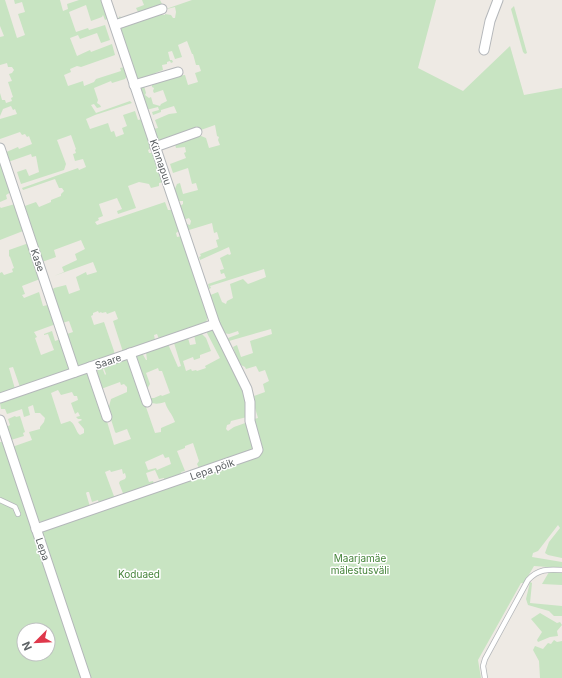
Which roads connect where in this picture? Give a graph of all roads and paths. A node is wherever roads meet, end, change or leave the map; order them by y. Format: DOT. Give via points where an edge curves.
graph roads {
  1 [pos="106,0"];
  2 [pos="498,0"];
  3 [pos="162,10"];
  4 [pos="115,25"];
  5 [pos="484,50"];
  6 [pos="178,72"];
  7 [pos="134,85"];
  8 [pos="198,132"];
  9 [pos="156,147"];
  10 [pos="0,148"];
  11 [pos="215,324"];
  12 [pos="130,353"];
  13 [pos="90,368"];
  14 [pos="75,372"];
  15 [pos="0,398"];
  16 [pos="147,402"];
  17 [pos="107,417"];
  18 [pos="0,420"];
  19 [pos="0,500"];
  20 [pos="18,514"];
  21 [pos="36,529"];
  22 [pos="562,570"];
  23 [pos="86,678"];
  24 [pos="485,678"];
  1 -- 4 [label="street, Künnapuu"];
  2 -- 5 [label="street" via="490,21"];
  3 -- 4 [label="street"];
  4 -- 7 [label="street, Künnapuu"];
  6 -- 7 [label="street"];
  7 -- 9 [label="street, Künnapuu"];
  8 -- 9 [label="street"];
  9 -- 11 [label="street, Künnapuu"];
  10 -- 14 [label="street, Kase"];
  11 -- 12 [label="street, Saare"];
  11 -- 21 [label="street, Lepa põik" via="247,389 250,421 258,450 256,453"];
  12 -- 13 [label="street, Saare"];
  12 -- 16 [label="street"];
  13 -- 14 [label="street, Saare"];
  13 -- 17 [label="street"];
  14 -- 15 [label="street, Saare"];
  18 -- 21 [label="street, Lepa"];
  19 -- 20 [label="lane" via="15,507"];
  21 -- 23 [label="street, Lepa"];
  22 -- 24 [label="lane" via="542,570 528,580 485,659"];
}
